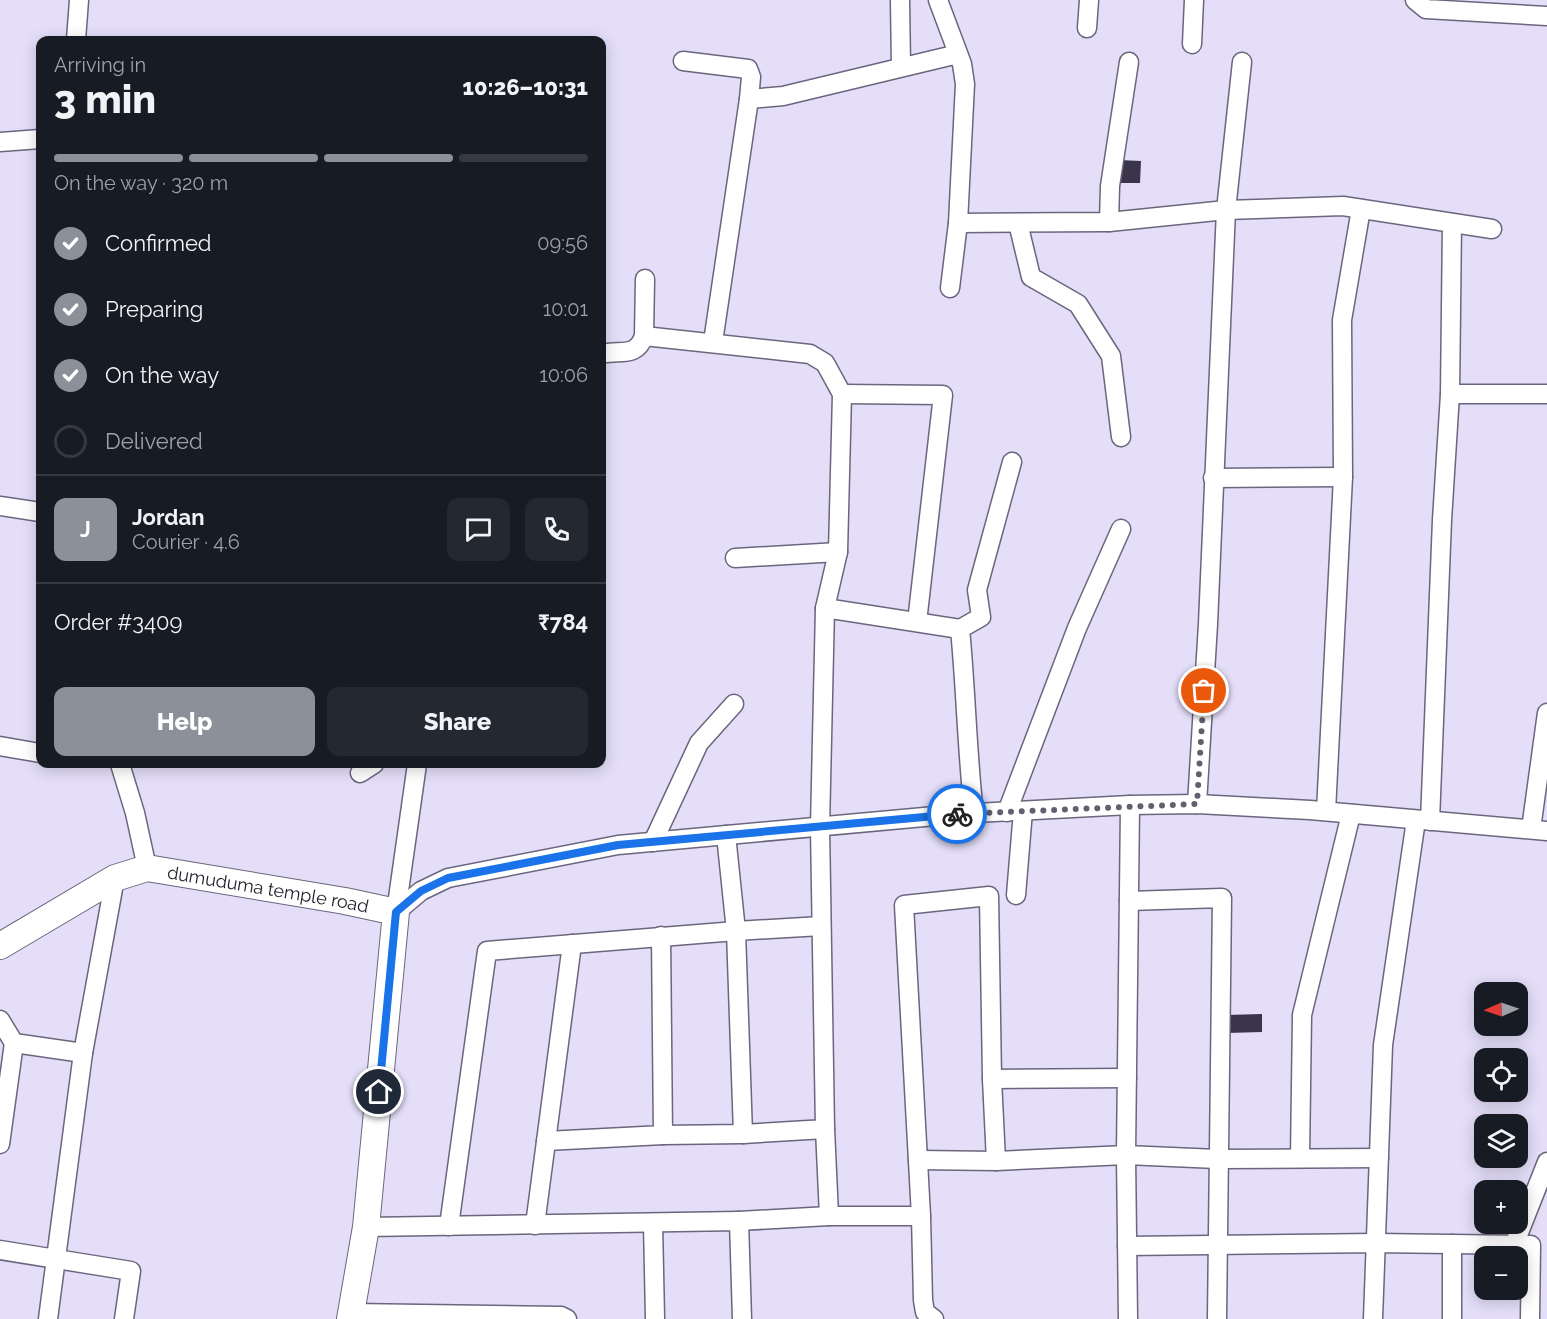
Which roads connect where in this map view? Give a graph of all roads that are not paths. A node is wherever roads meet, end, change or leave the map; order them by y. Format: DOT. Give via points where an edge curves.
graph roads {
  1 [pos="79,0"];
  2 [pos="900,0"];
  3 [pos="938,0"];
  4 [pos="1089,0"];
  5 [pos="1194,0"];
  6 [pos="1415,0"];
  7 [pos="1547,16"];
  8 [pos="1087,28"];
  9 [pos="76,36"];
  10 [pos="1192,44"];
  11 [pos="958,54"];
  12 [pos="683,61"];
  13 [pos="1129,62"];
  14 [pos="1242,62"];
  15 [pos="901,66"];
  16 [pos="749,99"];
  17 [pos="36,140"];
  18 [pos="0,142"];
  19 [pos="1360,209"];
  20 [pos="1226,210"];
  21 [pos="1109,222"];
  22 [pos="958,223"];
  23 [pos="1018,223"];
  24 [pos="1452,223"];
  25 [pos="1492,229"];
  26 [pos="645,279"];
  27 [pos="950,288"];
  28 [pos="644,336"];
  29 [pos="713,342"];
  30 [pos="606,354"];
  31 [pos="842,394"];
  32 [pos="1450,394"];
  33 [pos="1547,394"];
  34 [pos="1121,437"];
  35 [pos="1012,462"];
  36 [pos="1343,477"];
  37 [pos="1213,478"];
  38 [pos="0,506"];
  39 [pos="36,511"];
  40 [pos="1121,530"];
  41 [pos="838,552"];
  42 [pos="735,558"];
  43 [pos="825,608"];
  44 [pos="917,622"];
  45 [pos="960,629"];
  46 [pos="735,704"];
  47 [pos="1547,713"];
  48 [pos="0,746"];
  49 [pos="36,752"];
  50 [pos="118,768"];
  51 [pos="416,768"];
  52 [pos="1197,804"];
  53 [pos="1130,805"];
  54 [pos="1015,811"];
  55 [pos="1326,811"];
  56 [pos="974,814"];
  57 [pos="1351,814"];
  58 [pos="1423,820"];
  59 [pos="820,827"];
  60 [pos="1539,830"];
  61 [pos="726,835"];
  62 [pos="653,842"];
  63 [pos="147,868"];
  64 [pos="115,878"];
  65 [pos="1016,895"];
  66 [pos="1129,901"];
  67 [pos="396,912"];
  68 [pos="821,926"];
  69 [pos="736,931"];
  70 [pos="661,936"];
  71 [pos="572,944"];
  72 [pos="0,946"];
  73 [pos="0,1020"];
  74 [pos="14,1042"];
  75 [pos="83,1053"];
  76 [pos="1127,1078"];
  77 [pos="992,1079"];
  78 [pos="825,1129"];
  79 [pos="743,1134"];
  80 [pos="663,1135"];
  81 [pos="546,1141"];
  82 [pos="0,1144"];
  83 [pos="1126,1155"];
  84 [pos="1300,1158"];
  85 [pos="1379,1158"];
  86 [pos="1217,1159"];
  87 [pos="918,1160"];
  88 [pos="996,1161"];
  89 [pos="1547,1162"];
  90 [pos="829,1216"];
  91 [pos="921,1216"];
  92 [pos="739,1221"];
  93 [pos="653,1223"];
  94 [pos="536,1225"];
  95 [pos="449,1226"];
  96 [pos="366,1227"];
  97 [pos="1216,1243"];
  98 [pos="1375,1243"];
  99 [pos="1452,1244"];
  100 [pos="1127,1246"];
  101 [pos="1530,1247"];
  102 [pos="0,1250"];
  103 [pos="56,1259"];
  104 [pos="351,1316"];
  105 [pos="444,1317"];
  106 [pos="48,1319"];
  107 [pos="124,1319"];
  108 [pos="567,1319"];
  109 [pos="655,1319"];
  110 [pos="742,1319"];
  111 [pos="934,1319"];
  112 [pos="1128,1319"];
  113 [pos="1217,1319"];
  114 [pos="1373,1319"];
  115 [pos="1452,1319"];
  116 [pos="1530,1319"];
  1 -- 9 [label="street"];
  2 -- 15 [label="street"];
  3 -- 11 [label="street"];
  4 -- 8 [label="street"];
  5 -- 10 [label="street"];
  6 -- 7 [label="street" via="1426,9"];
  11 -- 15 [label="street"];
  11 -- 22 [label="street" via="965,84"];
  12 -- 16 [label="street" via="748,69"];
  13 -- 21 [label="street" via="1110,186"];
  14 -- 20 [label="street"];
  15 -- 16 [label="street" via="783,96"];
  16 -- 29 [label="street"];
  17 -- 18 [label="street"];
  19 -- 20 [label="street" via="1343,206"];
  19 -- 24 [label="street"];
  19 -- 36 [label="street" via="1342,320"];
  20 -- 21 [label="street"];
  20 -- 37 [label="street"];
  21 -- 23 [label="street"];
  22 -- 23 [label="street"];
  22 -- 27 [label="street"];
  23 -- 34 [label="street" via="1031,277 1078,304 1111,356"];
  24 -- 25 [label="street"];
  24 -- 32 [label="street"];
  26 -- 28 [label="street"];
  28 -- 29 [label="street"];
  28 -- 30 [label="street" via="641,345 630,352"];
  29 -- 31 [label="street" via="810,354 825,363"];
  31 -- 41 [label="street"];
  31 -- 44 [label="street" via="943,395"];
  32 -- 33 [label="street"];
  32 -- 58 [label="street"];
  35 -- 45 [label="street" via="977,590 981,617"];
  36 -- 37 [label="street"];
  36 -- 55 [label="street"];
  37 -- 52 [label="street"];
  38 -- 39 [label="street"];
  40 -- 54 [label="street" via="1077,628"];
  41 -- 42 [label="street"];
  41 -- 43 [label="street"];
  43 -- 44 [label="street"];
  43 -- 59 [label="street"];
  44 -- 45 [label="street"];
  45 -- 56 [label="street"];
  46 -- 62 [label="street" via="699,743"];
  47 -- 60 [label="street"];
  48 -- 49 [label="street"];
  50 -- 63 [label="street" via="135,813"];
  51 -- 67 [label="street"];
  52 -- 53 [label="street"];
  52 -- 55 [label="street"];
  53 -- 54 [label="street"];
  53 -- 66 [label="street"];
  54 -- 56 [label="street"];
  54 -- 65 [label="street"];
  55 -- 57 [label="street"];
  56 -- 59 [label="street"];
  57 -- 58 [label="street"];
  57 -- 84 [label="street" via="1302,1015"];
  58 -- 60 [label="street"];
  58 -- 85 [label="street" via="1383,1045"];
  59 -- 61 [label="street"];
  59 -- 68 [label="street"];
  61 -- 62 [label="street"];
  61 -- 69 [label="street"];
  62 -- 67 [label="street" via="618,845 448,878 421,891"];
  63 -- 64 [label="street, dumuduma temple road"];
  63 -- 67 [label="street, dumuduma temple road"];
  64 -- 72 [label="street, dumuduma temple road"];
  64 -- 75 [label="street"];
  66 -- 76 [label="street"];
  66 -- 86 [label="street" via="1222,898"];
  67 -- 96 [label="street"];
  68 -- 69 [label="street"];
  68 -- 78 [label="street"];
  69 -- 70 [label="street"];
  69 -- 79 [label="street"];
  70 -- 71 [label="street"];
  70 -- 80 [label="street"];
  71 -- 81 [label="street"];
  71 -- 95 [label="street" via="487,951"];
  73 -- 74 [label="street"];
  74 -- 75 [label="street"];
  74 -- 82 [label="street"];
  75 -- 103 [label="street"];
  76 -- 77 [label="street"];
  76 -- 83 [label="street"];
  77 -- 87 [label="street" via="989,896 904,905"];
  77 -- 88 [label="street"];
  78 -- 79 [label="street"];
  78 -- 90 [label="street"];
  79 -- 80 [label="street"];
  80 -- 81 [label="street"];
  81 -- 94 [label="street"];
  83 -- 86 [label="street"];
  83 -- 88 [label="street"];
  83 -- 100 [label="street"];
  84 -- 85 [label="street"];
  84 -- 86 [label="street"];
  85 -- 98 [label="street"];
  86 -- 97 [label="street"];
  87 -- 88 [label="street"];
  87 -- 91 [label="street"];
  89 -- 101 [label="street"];
  90 -- 91 [label="street"];
  90 -- 92 [label="street"];
  91 -- 111 [label="street" via="924,1300 926,1312"];
  92 -- 93 [label="street"];
  92 -- 110 [label="street"];
  93 -- 94 [label="street"];
  93 -- 109 [label="street"];
  94 -- 95 [label="street"];
  95 -- 96 [label="street"];
  96 -- 104 [label="street"];
  97 -- 98 [label="street"];
  97 -- 100 [label="street"];
  97 -- 113 [label="street"];
  98 -- 99 [label="street"];
  98 -- 114 [label="street"];
  99 -- 101 [label="street"];
  99 -- 115 [label="street"];
  100 -- 112 [label="street"];
  101 -- 116 [label="street"];
  102 -- 103 [label="street"];
  103 -- 106 [label="street"];
  103 -- 107 [label="street" via="131,1272"];
  104 -- 105 [label="street"];
  105 -- 108 [label="street"];
}
